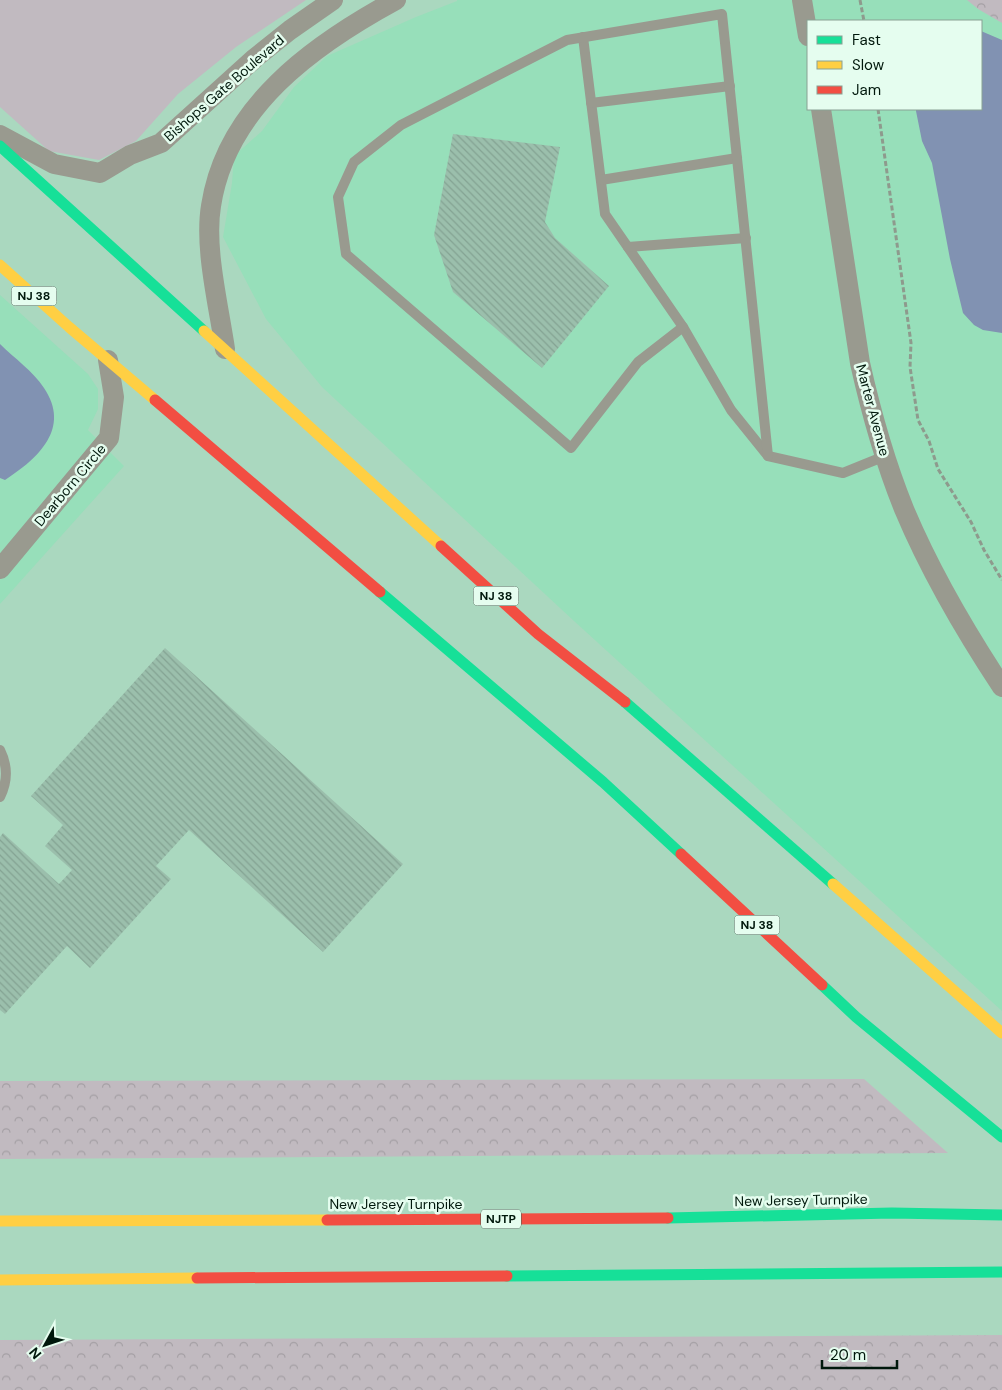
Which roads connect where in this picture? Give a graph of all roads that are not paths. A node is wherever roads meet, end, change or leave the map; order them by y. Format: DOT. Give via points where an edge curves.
graph roads {
  1 [pos="333,0"];
  2 [pos="396,0"];
  3 [pos="802,0"];
  4 [pos="807,31"];
  5 [pos="583,37"];
  6 [pos="730,86"];
  7 [pos="591,103"];
  8 [pos="821,110"];
  9 [pos="0,135"];
  10 [pos="0,146"];
  11 [pos="737,158"];
  12 [pos="601,180"];
  13 [pos="746,238"];
  14 [pos="628,247"];
  15 [pos="0,265"];
  16 [pos="683,327"];
  17 [pos="225,349"];
  18 [pos="108,360"];
  19 [pos="768,456"];
  20 [pos="885,456"];
  21 [pos="0,569"];
  22 [pos="1002,686"];
  23 [pos="0,750"];
  24 [pos="0,797"];
  25 [pos="1002,1033"];
  26 [pos="1002,1137"];
  27 [pos="1002,1214"];
  28 [pos="0,1222"];
  29 [pos="1002,1272"];
  30 [pos="0,1280"];
  1 -- 9 [label="street, Bishops Gate Boulevard" via="255,58 162,143 130,155 100,172 54,164"];
  2 -- 17 [label="street" via="333,37 295,66 264,96 240,130 221,167 210,207 210,250"];
  3 -- 4 [label="street"];
  5 -- 6 [label="lane" via="722,14"];
  5 -- 7 [label="lane"];
  5 -- 16 [label="lane" via="567,40 401,125 354,162 338,197 346,254 571,448 638,362"];
  6 -- 7 [label="lane"];
  6 -- 11 [label="lane"];
  7 -- 12 [label="lane"];
  8 -- 20 [label="street, Marter Avenue" via="860,363"];
  10 -- 17 [label="highway, NJ 38"];
  11 -- 12 [label="lane"];
  11 -- 13 [label="lane"];
  12 -- 14 [label="lane" via="605,214"];
  13 -- 14 [label="lane"];
  13 -- 19 [label="lane"];
  14 -- 16 [label="lane"];
  15 -- 18 [label="highway, NJ 38"];
  16 -- 19 [label="lane" via="731,410"];
  17 -- 25 [label="highway, NJ 38" via="538,634 638,712"];
  18 -- 21 [label="street, Dearborn Circle" via="114,397 109,438"];
  18 -- 26 [label="highway, NJ 38" via="603,782 856,1017"];
  19 -- 20 [label="lane" via="843,473"];
  20 -- 22 [label="street, Marter Avenue" via="922,548"];
  23 -- 24 [label="lane" via="7,774"];
  27 -- 28 [label="highway, New Jersey Turnpike / NJTP"];
  29 -- 30 [label="highway"];
}
